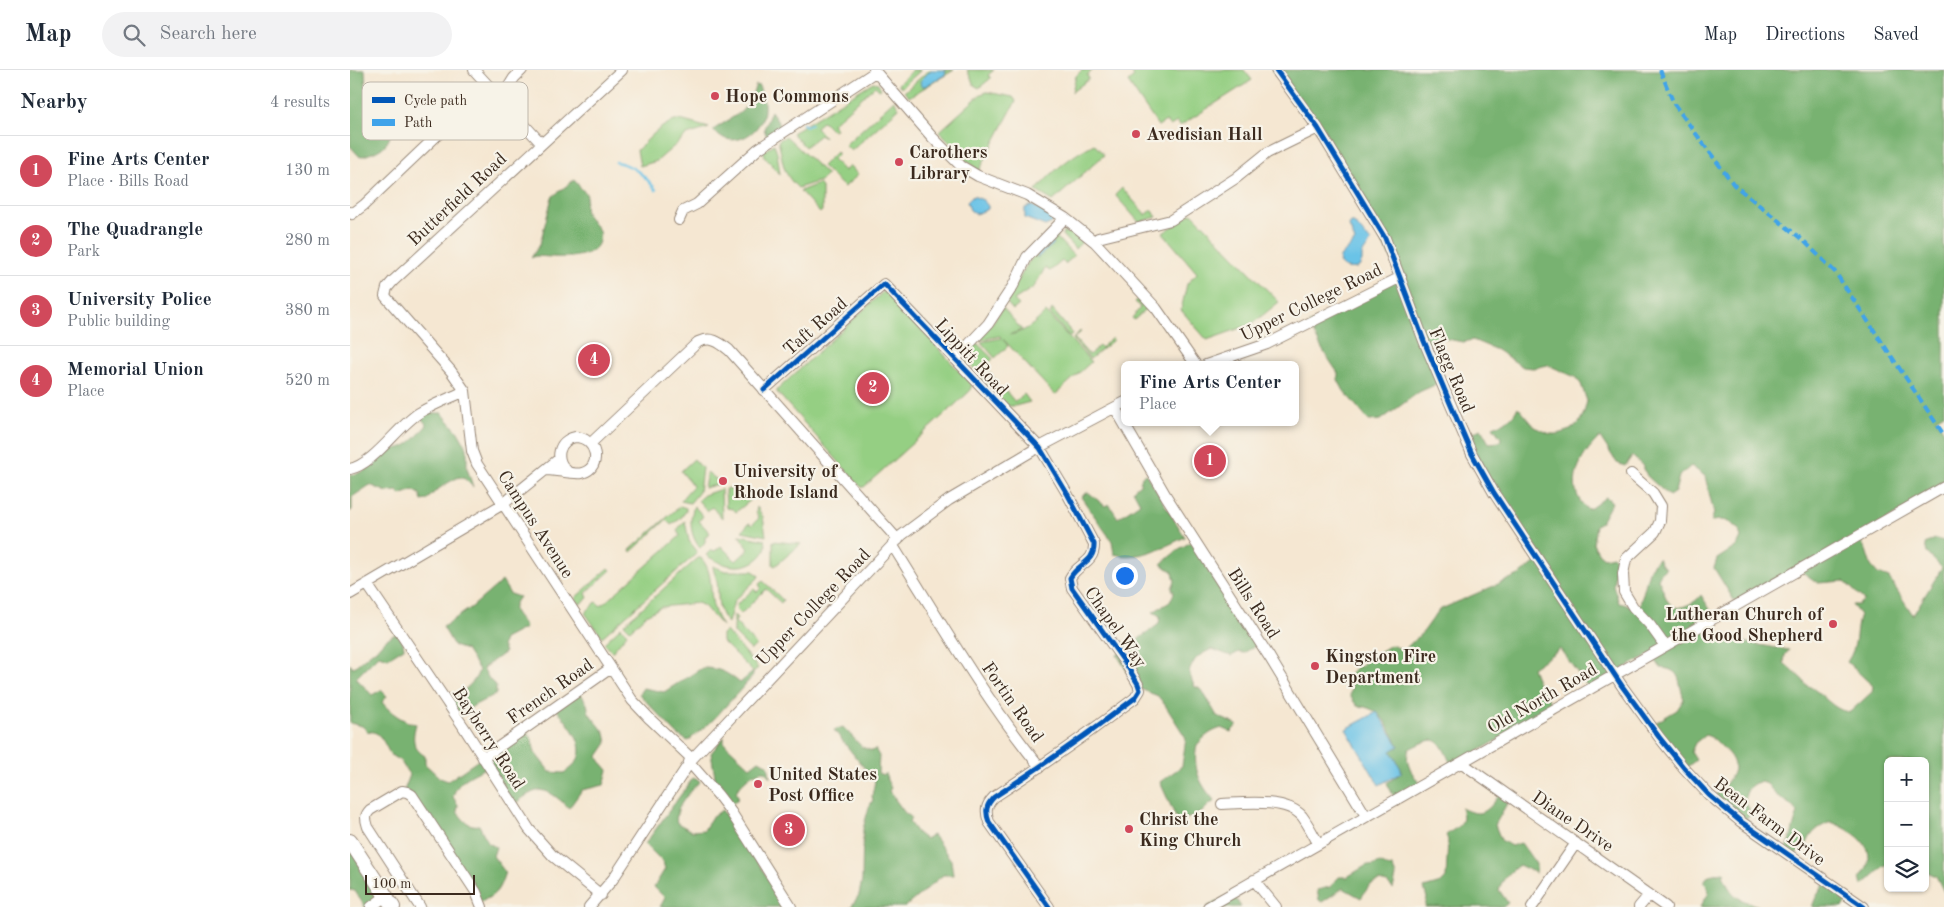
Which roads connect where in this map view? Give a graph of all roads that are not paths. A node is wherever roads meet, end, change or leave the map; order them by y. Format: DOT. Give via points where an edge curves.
graph roads {
  1 [pos="474,70"];
  2 [pos="522,70"];
  3 [pos="622,70"];
  4 [pos="1276,70"];
  5 [pos="874,71"];
  6 [pos="485,82"];
  7 [pos="512,82"];
  8 [pos="1318,128"];
  9 [pos="528,129"];
  10 [pos="432,140"];
  11 [pos="541,143"];
  12 [pos="350,212"];
  13 [pos="1065,218"];
  14 [pos="679,220"];
  15 [pos="1095,242"];
  16 [pos="1401,277"];
  17 [pos="884,284"];
  18 [pos="955,358"];
  19 [pos="1193,361"];
  20 [pos="1218,361"];
  21 [pos="764,390"];
  22 [pos="466,391"];
  23 [pos="1121,404"];
  24 [pos="1115,408"];
  25 [pos="1121,418"];
  26 [pos="1125,426"];
  27 [pos="591,444"];
  28 [pos="1040,448"];
  29 [pos="559,459"];
  30 [pos="350,469"];
  31 [pos="548,470"];
  32 [pos="567,471"];
  33 [pos="1631,474"];
  34 [pos="1944,487"];
  35 [pos="503,504"];
  36 [pos="896,543"];
  37 [pos="367,584"];
  38 [pos="350,594"];
  39 [pos="1665,646"];
  40 [pos="611,668"];
  41 [pos="1615,675"];
  42 [pos="482,758"];
  43 [pos="691,760"];
  44 [pos="1462,763"];
  45 [pos="1040,767"];
  46 [pos="1222,804"];
  47 [pos="1366,816"];
  48 [pos="350,841"];
  49 [pos="1318,843"];
  50 [pos="1576,843"];
  51 [pos="1254,880"];
  52 [pos="601,894"];
  53 [pos="1649,895"];
  54 [pos="389,901"];
  55 [pos="371,907"];
  56 [pos="420,907"];
  57 [pos="482,907"];
  58 [pos="589,907"];
  59 [pos="792,907"];
  60 [pos="1049,907"];
  61 [pos="1208,907"];
  62 [pos="1276,907"];
  63 [pos="1532,907"];
  64 [pos="1639,907"];
  65 [pos="1666,907"];
  66 [pos="1864,907"];
  1 -- 6 [label="street"];
  2 -- 7 [label="street"];
  3 -- 11 [label="street, Butterfield Road"];
  4 -- 8 [label="street, Flagg Road"];
  5 -- 13 [label="street" via="961,166 978,176 1028,194"];
  5 -- 14 [label="street" via="758,149 697,204 683,212"];
  8 -- 15 [label="street" via="1267,154 1171,220 1106,235"];
  8 -- 16 [label="street, Flagg Road" via="1373,216"];
  9 -- 11 [label="street"];
  10 -- 12 [label="street" via="364,205 352,214"];
  11 -- 22 [label="street, Butterfield Road" via="387,288 390,302"];
  13 -- 15 [label="street"];
  13 -- 18 [label="street" via="1027,257 988,324"];
  15 -- 19 [label="street" via="1156,308"];
  16 -- 20 [label="street, Upper College Road" via="1267,344"];
  16 -- 41 [label="street, Flagg Road" via="1472,454 1512,521"];
  17 -- 18 [label="street, Lippitt Road"];
  17 -- 21 [label="street, Taft Road"];
  18 -- 28 [label="street, Lippitt Road"];
  21 -- 27 [label="street, Fortin Road" via="729,350 719,342 704,340 698,342"];
  21 -- 36 [label="street, Fortin Road"];
  22 -- 30 [label="street" via="419,413 360,465"];
  22 -- 35 [label="street, Campus Avenue" via="472,451"];
  23 -- 24 [label="street, Upper College Road"];
  24 -- 25 [label="street, Bills Road"];
  24 -- 28 [label="street, Upper College Road"];
  26 -- 47 [label="street, Bills Road"];
  27 -- 29 [label="street" via="579,437 569,438 560,447"];
  27 -- 32 [label="street" via="596,456 591,468 579,474"];
  28 -- 36 [label="street, Upper College Road" via="937,507"];
  28 -- 45 [label="street, Chapel Way" via="1094,544 1091,558 1070,578 1072,588 1126,664 1140,690 1130,701"];
  29 -- 31 [label="street"];
  29 -- 32 [label="street"];
  31 -- 32 [label="street"];
  31 -- 35 [label="street"];
  33 -- 39 [label="street" via="1661,506 1655,532 1626,559 1624,592"];
  34 -- 39 [label="street, Old North Road"];
  35 -- 37 [label="street"];
  35 -- 40 [label="street, Campus Avenue"];
  36 -- 43 [label="street, Upper College Road"];
  36 -- 45 [label="street, Fortin Road" via="983,688"];
  37 -- 38 [label="street"];
  37 -- 42 [label="street, Bayberry Road"];
  39 -- 41 [label="street, Old North Road"];
  40 -- 42 [label="street, French Road"];
  40 -- 43 [label="street, Campus Avenue" via="632,700"];
  41 -- 44 [label="street, Old North Road"];
  41 -- 66 [label="street, Bean Farm Drive" via="1665,745 1708,795"];
  42 -- 52 [label="street, Bayberry Road" via="529,829 553,856"];
  43 -- 52 [label="street, Upper College Road"];
  43 -- 59 [label="street, Campus Avenue" via="731,812"];
  44 -- 47 [label="street, Old North Road"];
  44 -- 50 [label="street, Diane Drive"];
  45 -- 60 [label="street, Fortin Road" via="994,797 987,804 986,814"];
  46 -- 49 [label="street" via="1246,802 1290,807 1301,816"];
  47 -- 49 [label="street, Old North Road"];
  48 -- 54 [label="main road"];
  49 -- 51 [label="street, Old North Road"];
  50 -- 53 [label="street, Diane Drive"];
  50 -- 63 [label="street"];
  51 -- 61 [label="street, Old North Road"];
  51 -- 62 [label="street"];
  52 -- 58 [label="street, Upper College Road"];
  53 -- 64 [label="street"];
  53 -- 65 [label="street, Diane Drive"];
  54 -- 55 [label="street"];
  56 -- 57 [label="street" via="366,820 370,810 402,791 412,795"];
}
